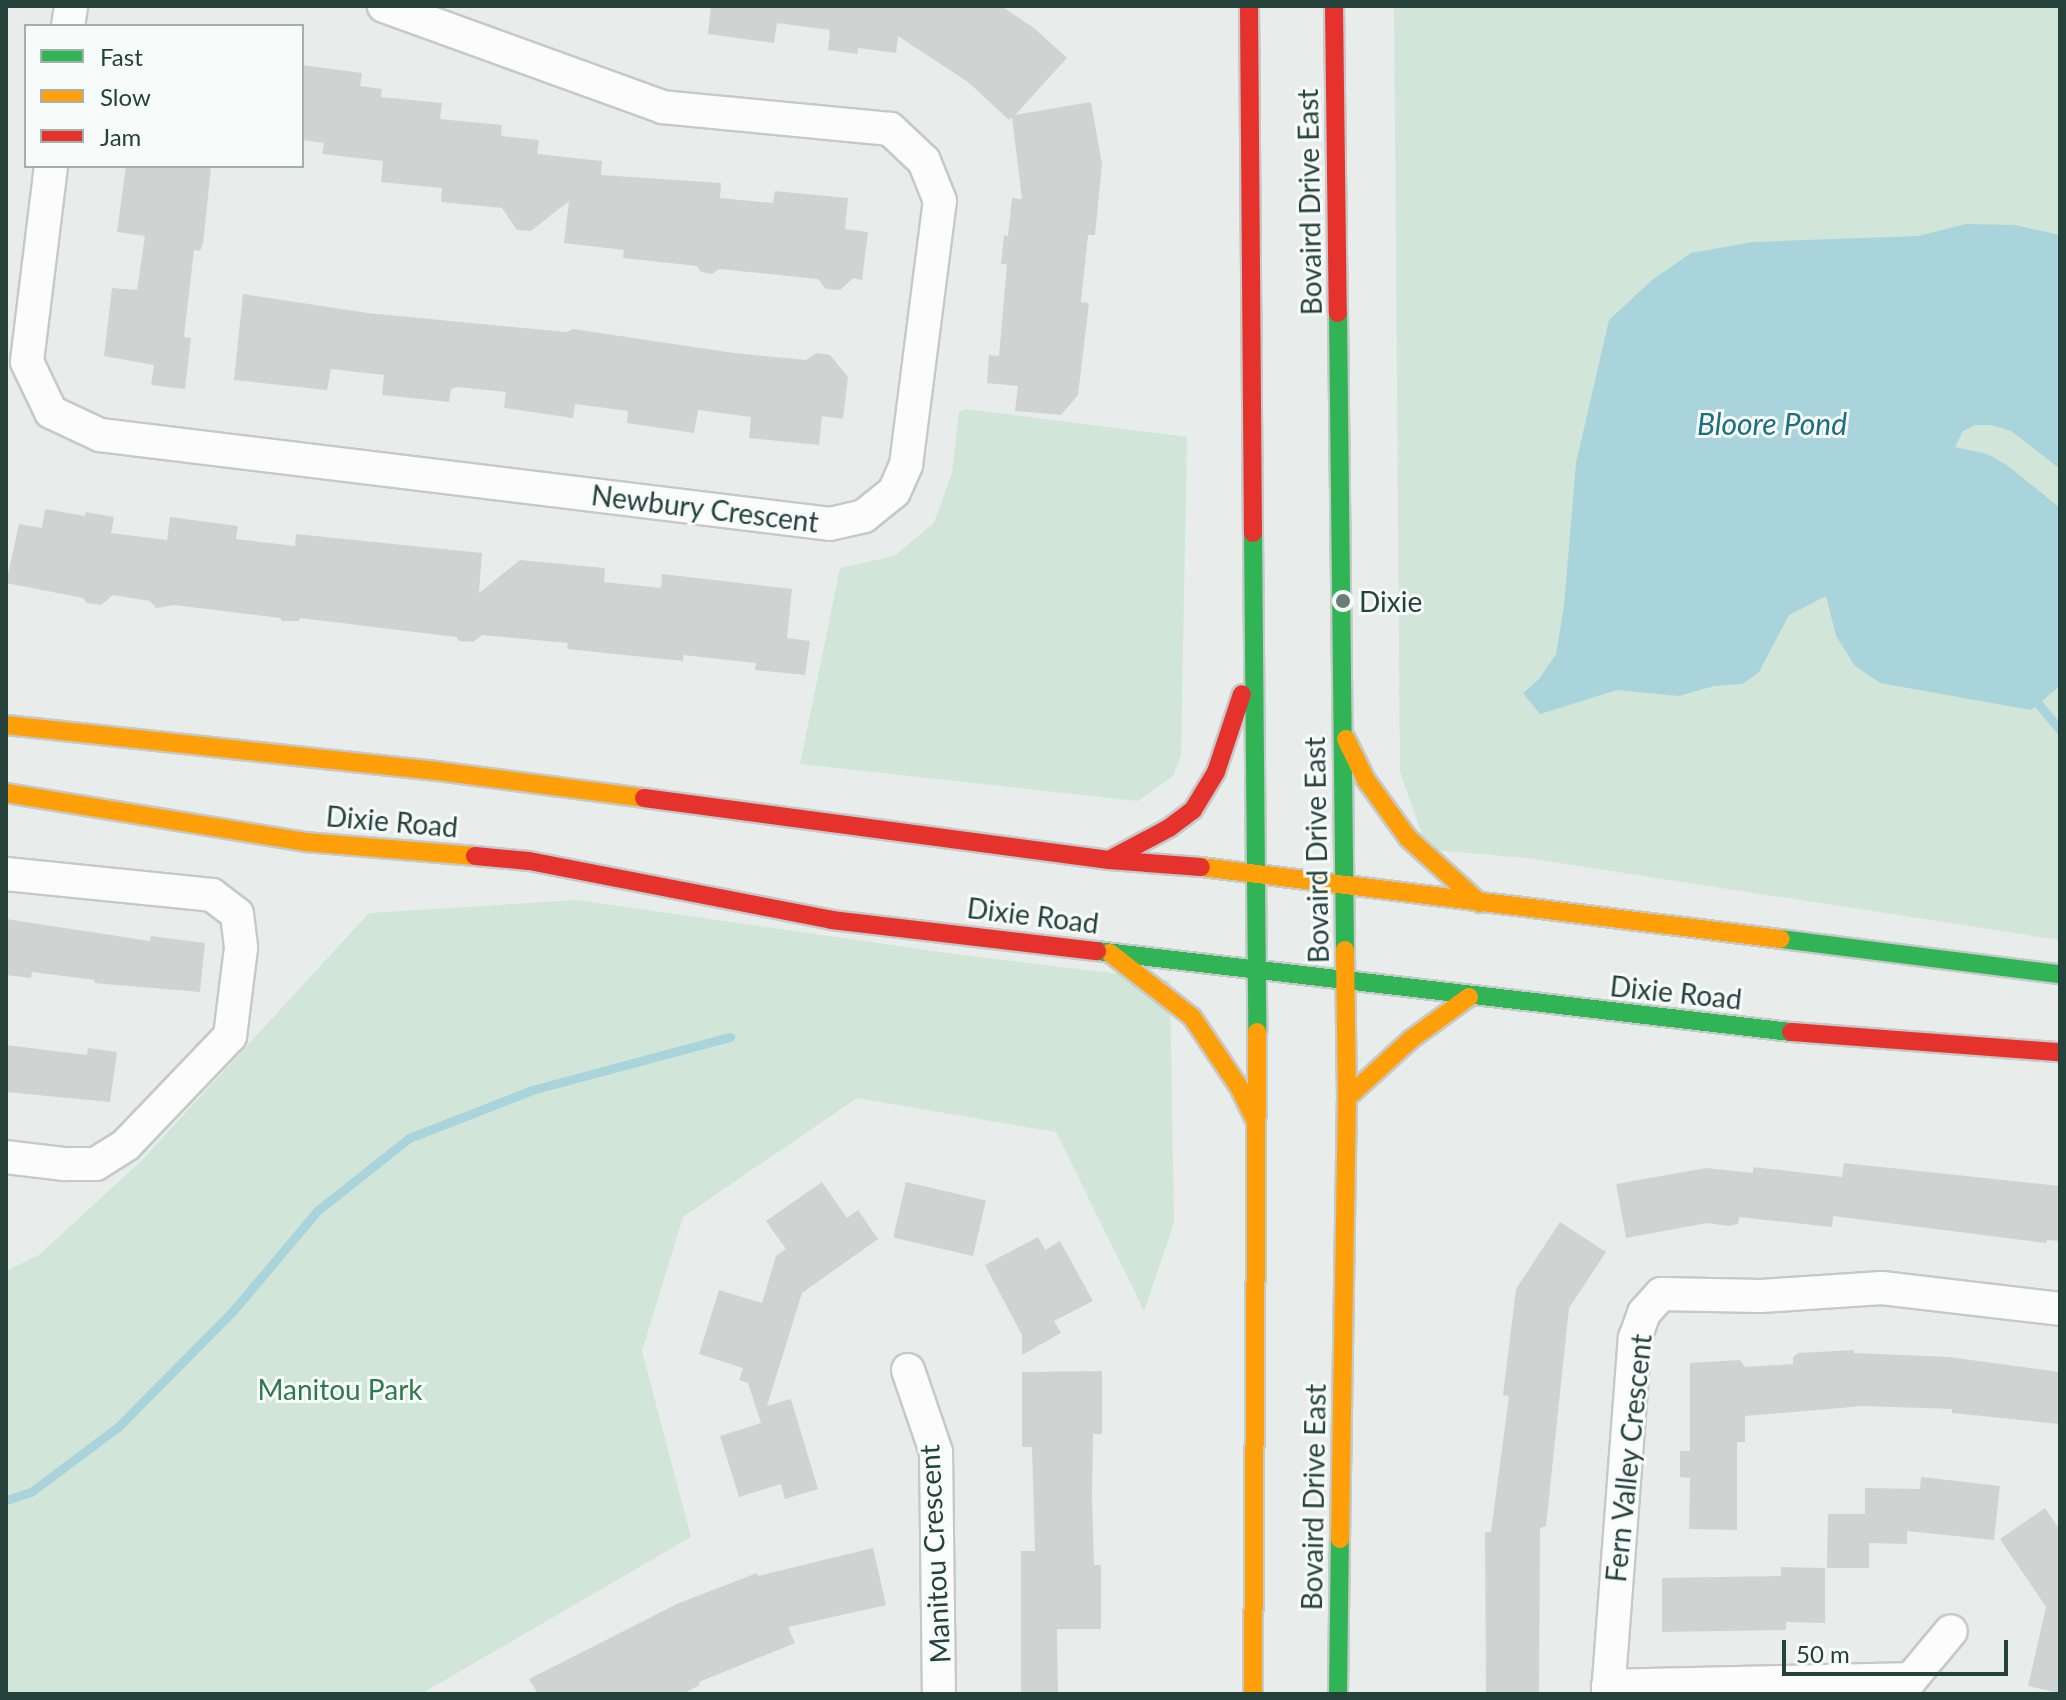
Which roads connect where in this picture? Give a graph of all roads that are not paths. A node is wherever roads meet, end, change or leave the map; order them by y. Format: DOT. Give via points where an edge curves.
graph roads {
  1 [pos="384,6"];
  2 [pos="1249,6"];
  3 [pos="1334,6"];
  4 [pos="51,168"];
  5 [pos="1253,661"];
  6 [pos="6,725"];
  7 [pos="1343,733"];
  8 [pos="6,793"];
  9 [pos="1109,860"];
  10 [pos="6,874"];
  11 [pos="1254,875"];
  12 [pos="1344,886"];
  13 [pos="1480,903"];
  14 [pos="1108,952"];
  15 [pos="1257,968"];
  16 [pos="2060,974"];
  17 [pos="1346,977"];
  18 [pos="1469,997"];
  19 [pos="2060,1052"];
  20 [pos="1347,1098"];
  21 [pos="1256,1122"];
  22 [pos="6,1157"];
  23 [pos="2060,1309"];
  24 [pos="908,1370"];
  25 [pos="1951,1631"];
  26 [pos="1608,1690"];
  27 [pos="939,1694"];
  28 [pos="1253,1694"];
  29 [pos="1338,1694"];
  1 -- 4 [label="street, Newbury Crescent" via="663,107 890,129 924,161 940,201 906,465 894,492 864,516 830,524 100,435 51,412 27,362"];
  2 -- 5 [label="main road, Bovaird Drive East"];
  3 -- 7 [label="main road, Bovaird Drive East"];
  5 -- 9 [label="main road" via="1216,772 1193,810"];
  5 -- 11 [label="main road, Bovaird Drive East"];
  6 -- 9 [label="main road, Dixie Road" via="437,771"];
  7 -- 12 [label="main road, Bovaird Drive East"];
  7 -- 13 [label="main road" via="1366,780 1408,838"];
  8 -- 14 [label="main road, Dixie Road" via="305,842 529,861 832,920"];
  9 -- 11 [label="main road, Dixie Road"];
  10 -- 22 [label="street" via="212,895 237,914 241,948 230,1036 126,1145 96,1164"];
  11 -- 12 [label="main road, Dixie Road"];
  11 -- 15 [label="main road, Bovaird Drive East"];
  12 -- 13 [label="main road, Dixie Road"];
  12 -- 17 [label="main road, Bovaird Drive East"];
  13 -- 16 [label="main road, Dixie Road"];
  14 -- 15 [label="main road, Dixie Road"];
  14 -- 21 [label="main road" via="1192,1017"];
  15 -- 17 [label="main road, Dixie Road"];
  15 -- 21 [label="main road, Bovaird Drive East"];
  17 -- 18 [label="main road, Dixie Road"];
  17 -- 20 [label="main road, Bovaird Drive East"];
  18 -- 19 [label="main road, Dixie Road" via="1847,1039"];
  18 -- 20 [label="main road" via="1410,1040"];
  20 -- 29 [label="main road, Bovaird Drive East"];
  21 -- 28 [label="main road, Bovaird Drive East"];
  23 -- 26 [label="street, Fern Valley Crescent" via="1882,1288 1761,1296 1661,1294 1644,1313 1635,1338"];
  24 -- 27 [label="street, Manitou Crescent" via="936,1452"];
  25 -- 26 [label="street" via="1911,1679"];
}
